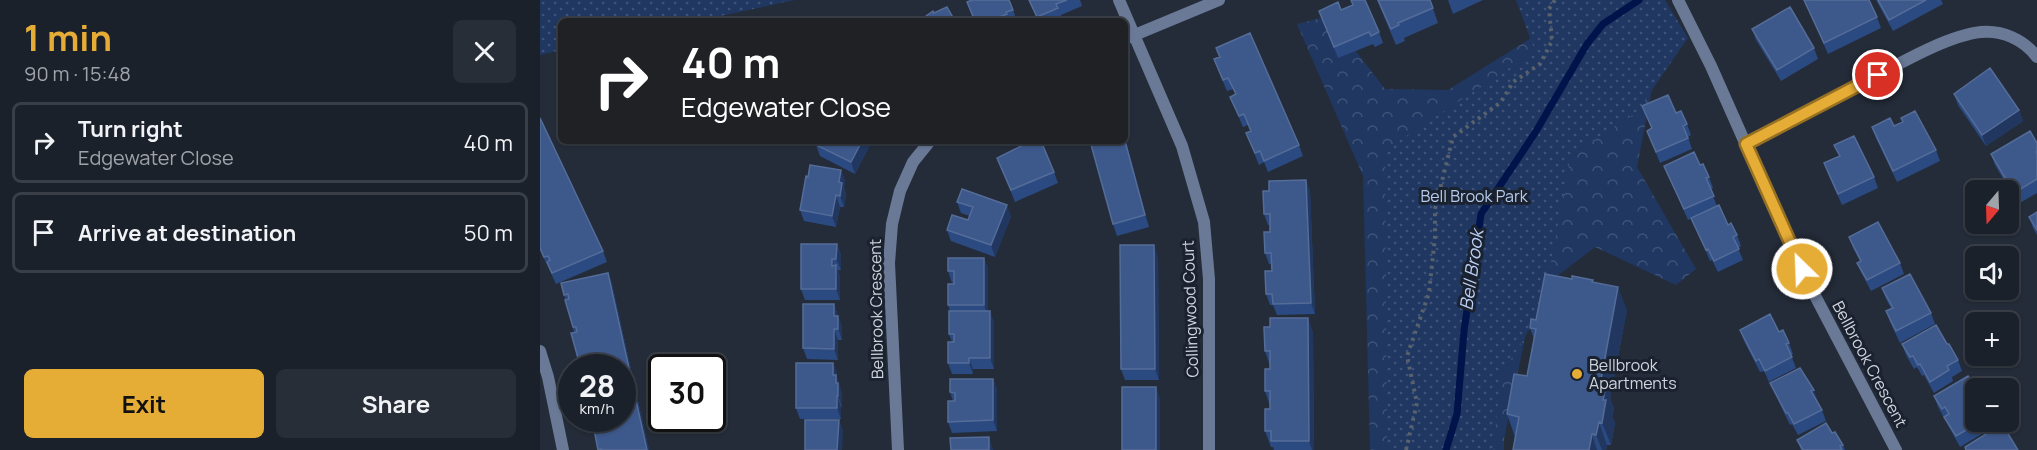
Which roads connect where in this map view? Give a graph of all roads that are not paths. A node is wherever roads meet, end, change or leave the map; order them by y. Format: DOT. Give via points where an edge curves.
graph roads {
  1 [pos="1119,0"];
  2 [pos="1219,0"];
  3 [pos="1678,0"];
  4 [pos="1124,18"];
  5 [pos="1129,38"];
  6 [pos="2037,57"];
  7 [pos="928,144"];
  8 [pos="1746,144"];
  9 [pos="540,351"];
  10 [pos="563,450"];
  11 [pos="898,450"];
  12 [pos="1209,450"];
  13 [pos="1896,450"];
  1 -- 4 [label="street, Collingwood Court"];
  2 -- 5 [label="street"];
  3 -- 8 [label="street, Bellbrook Crescent"];
  5 -- 12 [label="street, Collingwood Court" via="1182,146 1204,222 1209,279"];
  6 -- 8 [label="street" via="2011,36 1997,32 1967,34 1916,54"];
  7 -- 11 [label="street, Bellbrook Crescent" via="913,162 900,191 892,224 889,263"];
  8 -- 13 [label="street, Bellbrook Crescent" via="1802,269"];
  9 -- 10 [label="street"];
}
